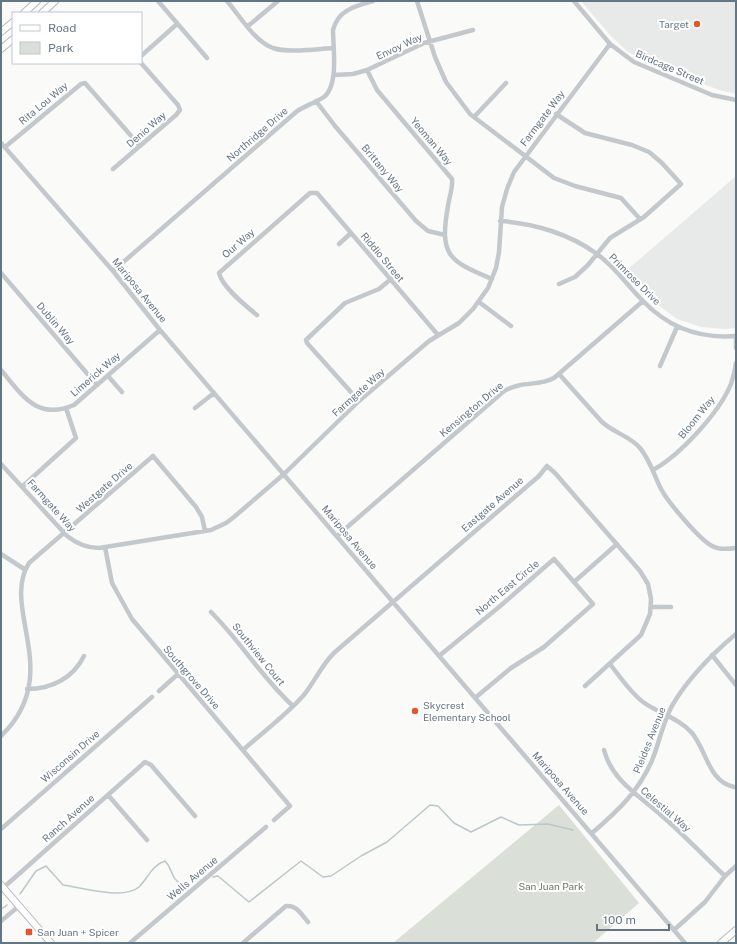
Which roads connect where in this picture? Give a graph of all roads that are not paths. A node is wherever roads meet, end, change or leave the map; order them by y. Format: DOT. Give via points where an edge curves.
graph roads {
  1 [pos="37,1"];
  2 [pos="55,1"];
  3 [pos="158,1"];
  4 [pos="227,1"];
  5 [pos="278,1"];
  6 [pos="373,1"];
  7 [pos="417,1"];
  8 [pos="574,1"];
  9 [pos="353,4"];
  10 [pos="25,12"];
  11 [pos="43,12"];
  12 [pos="177,24"];
  13 [pos="12,25"];
  14 [pos="248,26"];
  15 [pos="473,30"];
  16 [pos="1,32"];
  17 [pos="12,40"];
  18 [pos="431,41"];
  19 [pos="610,44"];
  20 [pos="333,48"];
  21 [pos="1,49"];
  22 [pos="142,55"];
  23 [pos="207,58"];
  24 [pos="142,64"];
  25 [pos="367,70"];
  26 [pos="334,75"];
  27 [pos="506,83"];
  28 [pos="316,100"];
  29 [pos="736,100"];
  30 [pos="556,114"];
  31 [pos="474,117"];
  32 [pos="1,143"];
  33 [pos="140,146"];
  34 [pos="5,147"];
  35 [pos="524,156"];
  36 [pos="113,169"];
  37 [pos="314,192"];
  38 [pos="640,219"];
  39 [pos="500,221"];
  40 [pos="352,233"];
  41 [pos="445,235"];
  42 [pos="339,244"];
  43 [pos="596,253"];
  44 [pos="113,271"];
  45 [pos="1,273"];
  46 [pos="492,279"];
  47 [pos="391,280"];
  48 [pos="559,284"];
  49 [pos="643,301"];
  50 [pos="479,302"];
  51 [pos="257,315"];
  52 [pos="511,326"];
  53 [pos="677,326"];
  54 [pos="160,330"];
  55 [pos="438,336"];
  56 [pos="736,336"];
  57 [pos="736,348"];
  58 [pos="736,363"];
  59 [pos="660,366"];
  60 [pos="1,370"];
  61 [pos="559,374"];
  62 [pos="108,376"];
  63 [pos="98,385"];
  64 [pos="122,392"];
  65 [pos="214,392"];
  66 [pos="359,401"];
  67 [pos="66,408"];
  68 [pos="195,408"];
  69 [pos="1,464"];
  70 [pos="653,470"];
  71 [pos="284,474"];
  72 [pos="23,486"];
  73 [pos="205,531"];
  74 [pos="64,533"];
  75 [pos="337,536"];
  76 [pos="617,544"];
  77 [pos="105,547"];
  78 [pos="736,548"];
  79 [pos="1,554"];
  80 [pos="24,569"];
  81 [pos="574,582"];
  82 [pos="16,590"];
  83 [pos="15,598"];
  84 [pos="393,602"];
  85 [pos="651,606"];
  86 [pos="671,607"];
  87 [pos="211,612"];
  88 [pos="736,634"];
  89 [pos="712,655"];
  90 [pos="84,656"];
  91 [pos="439,656"];
  92 [pos="610,664"];
  93 [pos="178,674"];
  94 [pos="736,685"];
  95 [pos="585,686"];
  96 [pos="27,689"];
  97 [pos="159,691"];
  98 [pos="152,697"];
  99 [pos="475,698"];
  100 [pos="293,706"];
  101 [pos="667,716"];
  102 [pos="1,736"];
  103 [pos="243,750"];
  104 [pos="604,750"];
  105 [pos="734,787"];
  106 [pos="634,793"];
  107 [pos="108,794"];
  108 [pos="195,816"];
  109 [pos="274,820"];
  110 [pos="266,827"];
  111 [pos="1,829"];
  112 [pos="592,833"];
  113 [pos="147,840"];
  114 [pos="736,866"];
  115 [pos="725,876"];
  116 [pos="2,886"];
  117 [pos="19,906"];
  118 [pos="1,921"];
  119 [pos="308,922"];
  120 [pos="674,930"];
  121 [pos="736,930"];
  122 [pos="51,943"];
  123 [pos="130,943"];
  124 [pos="243,943"];
  125 [pos="685,943"];
  126 [pos="721,943"];
  1 -- 10 [label="main road"];
  2 -- 11 [label="main road"];
  3 -- 12 [label="street"];
  4 -- 14 [label="street"];
  5 -- 14 [label="street"];
  6 -- 9 [label="street, Northridge Drive"];
  7 -- 18 [label="street"];
  8 -- 19 [label="street, Birdcage Street"];
  9 -- 20 [label="street, Northridge Drive" via="335,23"];
  12 -- 22 [label="street"];
  12 -- 23 [label="street"];
  13 -- 16 [label="main road"];
  14 -- 20 [label="street" via="261,40 275,48"];
  15 -- 18 [label="street, Envoy Way"];
  17 -- 21 [label="main road"];
  18 -- 25 [label="street, Envoy Way"];
  18 -- 31 [label="street" via="446,82"];
  19 -- 29 [label="street, Birdcage Street" via="644,67 712,94"];
  19 -- 30 [label="street, Farmgate Way"];
  20 -- 26 [label="street, Northridge Drive"];
  24 -- 33 [label="street, Denio Way" via="178,104 180,110"];
  25 -- 26 [label="street, Envoy Way"];
  25 -- 41 [label="street, Yeoman Way" via="377,90 452,179"];
  26 -- 28 [label="street, Northridge Drive" via="328,92"];
  27 -- 31 [label="street"];
  28 -- 41 [label="street, Brittany Way" via="416,221 428,231"];
  28 -- 44 [label="street, Northridge Drive" via="296,112"];
  30 -- 35 [label="street, Farmgate Way"];
  30 -- 38 [label="street" via="585,133 649,152 681,184"];
  31 -- 35 [label="street"];
  32 -- 34 [label="street, Mariposa Avenue"];
  33 -- 34 [label="street, Rita Lou Way" via="85,82"];
  33 -- 36 [label="street, Denio Way"];
  34 -- 44 [label="street, Mariposa Avenue"];
  35 -- 38 [label="street" via="554,178 621,198"];
  35 -- 39 [label="street, Farmgate Way" via="507,188"];
  37 -- 40 [label="street, Riddio Street"];
  37 -- 51 [label="street, Our Way" via="219,273 234,294"];
  38 -- 43 [label="street" via="613,235"];
  39 -- 43 [label="street, Primrose Drive" via="524,224 554,233 576,241"];
  39 -- 46 [label="street, Farmgate Way" via="499,252"];
  40 -- 42 [label="street"];
  40 -- 47 [label="street, Riddio Street"];
  41 -- 46 [label="street, Yeoman Way" via="453,259"];
  43 -- 48 [label="street" via="575,277"];
  43 -- 49 [label="street, Primrose Drive" via="617,271"];
  44 -- 54 [label="street, Mariposa Avenue"];
  45 -- 63 [label="street, Dublin Way"];
  46 -- 50 [label="street, Farmgate Way"];
  47 -- 55 [label="street, Riddio Street"];
  47 -- 66 [label="street" via="380,289 345,304 306,340"];
  49 -- 53 [label="street, Primrose Drive" via="659,316"];
  49 -- 61 [label="street, Kensington Drive"];
  50 -- 52 [label="street"];
  50 -- 55 [label="street, Farmgate Way" via="459,323"];
  53 -- 56 [label="street, Primrose Drive" via="685,331 714,337"];
  53 -- 59 [label="street"];
  54 -- 62 [label="street, Limerick Way"];
  54 -- 65 [label="street, Mariposa Avenue"];
  55 -- 66 [label="street, Farmgate Way"];
  56 -- 57 [label="street"];
  58 -- 70 [label="street, Bloom Way" via="731,384 704,424 674,456"];
  60 -- 67 [label="street, Limerick Way" via="23,396 36,406 57,411"];
  61 -- 70 [label="street" via="608,428 629,438 640,447"];
  61 -- 75 [label="street, Kensington Drive" via="548,381 520,384 504,391"];
  62 -- 63 [label="street, Limerick Way"];
  62 -- 64 [label="street"];
  63 -- 67 [label="street, Limerick Way" via="74,405"];
  65 -- 68 [label="street"];
  65 -- 71 [label="street, Mariposa Avenue"];
  66 -- 71 [label="street, Farmgate Way"];
  67 -- 72 [label="street" via="76,438"];
  69 -- 72 [label="street, Farmgate Way"];
  70 -- 78 [label="street" via="662,491 702,538 720,549"];
  71 -- 73 [label="street, Farmgate Way" via="226,524"];
  71 -- 75 [label="street, Mariposa Avenue"];
  72 -- 74 [label="street, Farmgate Way"];
  73 -- 74 [label="street, Westgate Drive" via="202,516 196,507 153,456"];
  73 -- 77 [label="street, Farmgate Way"];
  74 -- 77 [label="street, Farmgate Way" via="82,546"];
  74 -- 80 [label="street, Westgate Drive"];
  75 -- 84 [label="street, Mariposa Avenue"];
  76 -- 81 [label="street"];
  76 -- 84 [label="street, Eastgate Avenue" via="556,473 547,466 539,476"];
  76 -- 85 [label="street, Eastgate Avenue" via="644,577 650,591"];
  77 -- 93 [label="street, Southgrove Drive" via="110,576 124,608"];
  79 -- 80 [label="street"];
  80 -- 82 [label="street, Westgate Drive"];
  81 -- 91 [label="street, North East Circle" via="554,559"];
  81 -- 99 [label="street, North East Circle" via="593,604 548,644 511,668"];
  83 -- 96 [label="street" via="28,666"];
  84 -- 91 [label="street, Mariposa Avenue"];
  84 -- 100 [label="street, Eastgate Avenue" via="327,660 306,692"];
  85 -- 86 [label="street"];
  85 -- 92 [label="street, Eastgate Avenue" via="648,622 641,635"];
  87 -- 100 [label="street, Southview Court" via="241,644 272,686"];
  88 -- 89 [label="street, Pleides Avenue"];
  89 -- 94 [label="street"];
  89 -- 101 [label="street, Pleides Avenue" via="693,675"];
  90 -- 96 [label="street" via="71,674 58,683 43,688"];
  91 -- 99 [label="street, Mariposa Avenue"];
  92 -- 95 [label="street, Eastgate Avenue"];
  92 -- 101 [label="street" via="639,698"];
  93 -- 97 [label="street"];
  93 -- 103 [label="street, Southgrove Drive"];
  96 -- 102 [label="street" via="17,717"];
  98 -- 111 [label="street, Wisconsin Drive"];
  99 -- 112 [label="street, Mariposa Avenue"];
  100 -- 103 [label="street, Eastgate Avenue"];
  101 -- 105 [label="street" via="680,723 695,737 716,778"];
  101 -- 106 [label="street, Pleides Avenue" via="650,765"];
  103 -- 109 [label="street, Southgrove Drive" via="290,806"];
  104 -- 106 [label="street, Celestial Way" via="611,769"];
  106 -- 112 [label="street, Pleides Avenue"];
  106 -- 115 [label="street, Celestial Way" via="663,816"];
  107 -- 108 [label="street, Ranch Avenue" via="145,762 151,765"];
  107 -- 113 [label="street"];
  107 -- 116 [label="street, Ranch Avenue"];
  110 -- 123 [label="street, Wells Avenue"];
  112 -- 120 [label="street, Mariposa Avenue"];
  114 -- 115 [label="street"];
  115 -- 120 [label="street" via="705,902"];
  116 -- 117 [label="main road"];
  117 -- 118 [label="street"];
  117 -- 122 [label="main road"];
  119 -- 124 [label="street" via="293,906 286,906"];
  120 -- 125 [label="street, Mariposa Avenue"];
  121 -- 126 [label="main road"];
}
